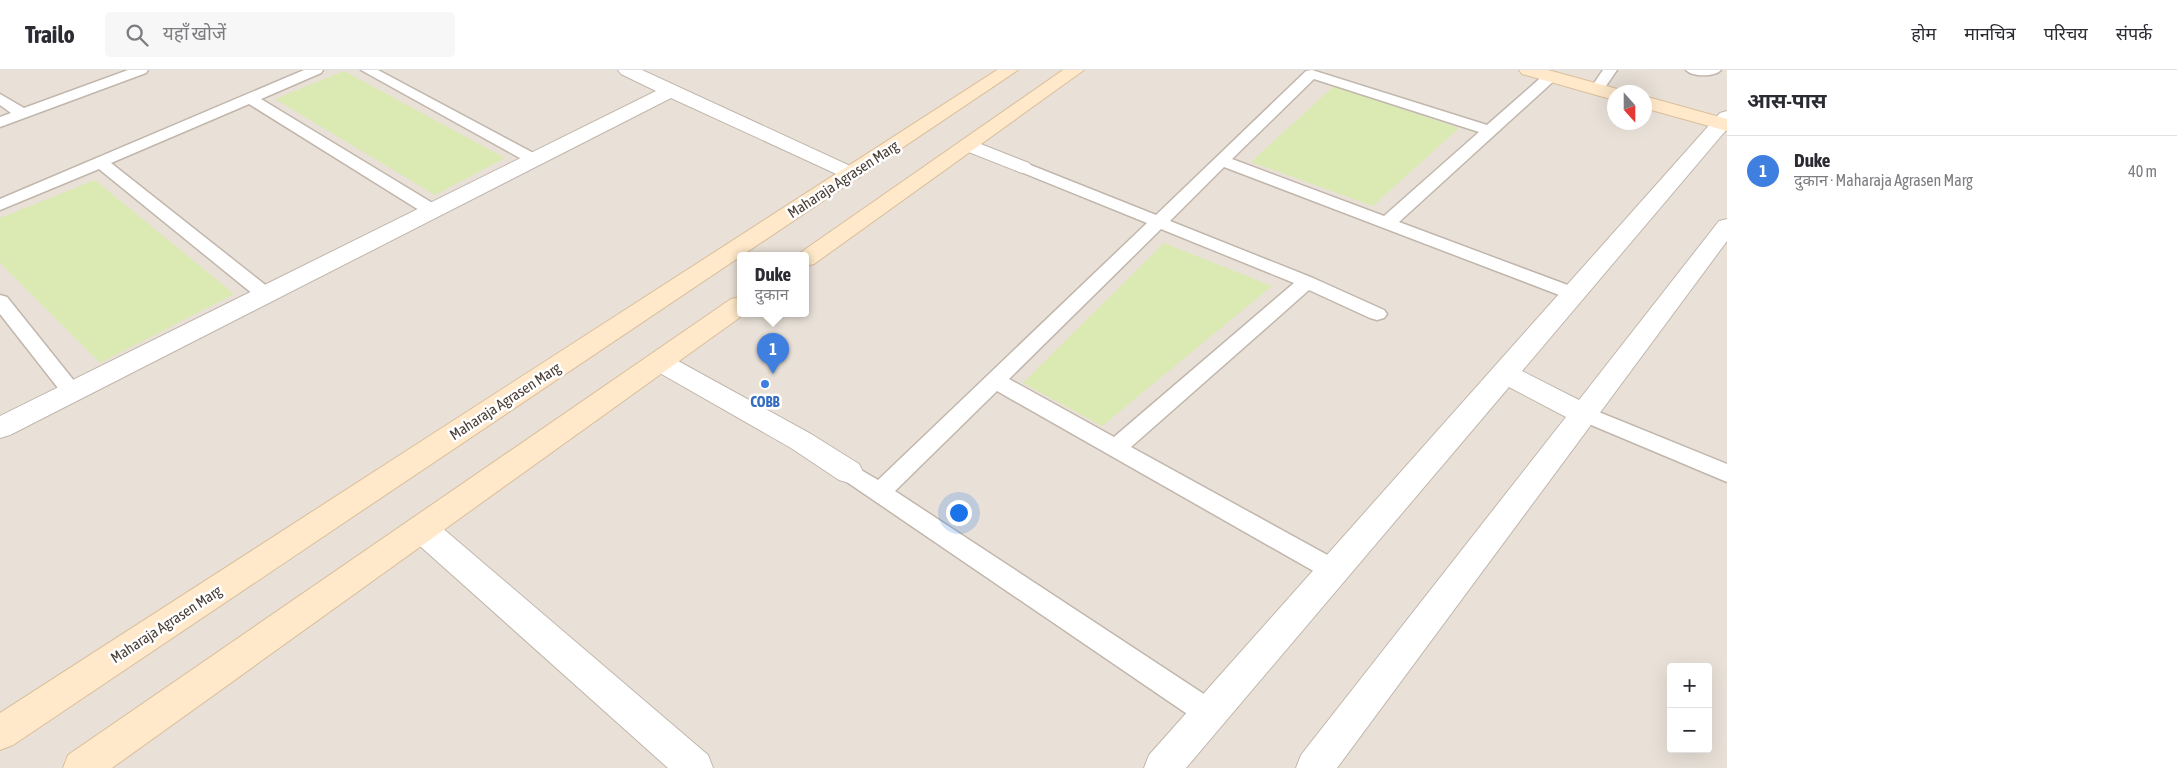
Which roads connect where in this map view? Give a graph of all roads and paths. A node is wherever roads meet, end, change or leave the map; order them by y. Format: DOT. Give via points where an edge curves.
graph roads {
  1 [pos="142,70"];
  2 [pos="316,70"];
  3 [pos="368,70"];
  4 [pos="627,70"];
  5 [pos="1009,70"];
  6 [pos="1075,70"];
  7 [pos="1528,70"];
  8 [pos="1610,70"];
  9 [pos="1693,70"];
  10 [pos="1714,70"];
  11 [pos="1551,76"];
  12 [pos="672,90"];
  13 [pos="1606,92"];
  14 [pos="0,98"];
  15 [pos="249,98"];
  16 [pos="1652,104"];
  17 [pos="22,114"];
  18 [pos="0,122"];
  19 [pos="1725,122"];
  20 [pos="1490,131"];
  21 [pos="968,145"];
  22 [pos="535,160"];
  23 [pos="1222,161"];
  24 [pos="100,162"];
  25 [pos="1022,167"];
  26 [pos="852,174"];
  27 [pos="0,205"];
  28 [pos="433,211"];
  29 [pos="1159,222"];
  30 [pos="1387,223"];
  31 [pos="1727,226"];
  32 [pos="809,257"];
  33 [pos="1307,282"];
  34 [pos="1574,294"];
  35 [pos="266,295"];
  36 [pos="0,301"];
  37 [pos="737,307"];
  38 [pos="1377,314"];
  39 [pos="660,362"];
  40 [pos="1505,373"];
  41 [pos="996,381"];
  42 [pos="72,392"];
  43 [pos="1584,414"];
  44 [pos="0,428"];
  45 [pos="1116,448"];
  46 [pos="849,472"];
  47 [pos="1727,473"];
  48 [pos="880,492"];
  49 [pos="422,529"];
  50 [pos="1333,570"];
  51 [pos="1209,712"];
  52 [pos="0,733"];
  53 [pos="81,768"];
  54 [pos="695,768"];
  55 [pos="1162,768"];
  56 [pos="1314,768"];
  1 -- 17 [label="lane"];
  2 -- 15 [label="lane"];
  3 -- 22 [label="lane"];
  4 -- 12 [label="street"];
  5 -- 26 [label="street, Maharaja Agrasen Marg"];
  6 -- 21 [label="street"];
  7 -- 11 [label="street"];
  8 -- 13 [label="lane"];
  9 -- 10 [label="lane"];
  11 -- 13 [label="street"];
  11 -- 20 [label="lane"];
  12 -- 22 [label="street"];
  12 -- 26 [label="street"];
  14 -- 17 [label="lane"];
  15 -- 24 [label="lane"];
  15 -- 28 [label="lane"];
  16 -- 19 [label="street"];
  17 -- 18 [label="lane"];
  19 -- 34 [label="street"];
  20 -- 23 [label="lane" via="1311,74"];
  20 -- 30 [label="lane"];
  21 -- 25 [label="street"];
  21 -- 32 [label="street"];
  22 -- 28 [label="street"];
  23 -- 29 [label="lane"];
  23 -- 30 [label="lane"];
  24 -- 27 [label="lane"];
  24 -- 35 [label="lane"];
  25 -- 29 [label="lane"];
  26 -- 52 [label="street, Maharaja Agrasen Marg"];
  28 -- 35 [label="street"];
  29 -- 33 [label="lane"];
  29 -- 41 [label="lane"];
  30 -- 34 [label="lane"];
  31 -- 43 [label="street"];
  33 -- 38 [label="lane"];
  33 -- 45 [label="lane"];
  34 -- 40 [label="street"];
  35 -- 42 [label="street"];
  36 -- 42 [label="lane"];
  37 -- 39 [label="street"];
  39 -- 46 [label="street"];
  39 -- 49 [label="street"];
  40 -- 43 [label="street"];
  40 -- 50 [label="street"];
  41 -- 45 [label="lane"];
  41 -- 48 [label="lane"];
  42 -- 44 [label="street"];
  43 -- 47 [label="lane"];
  43 -- 56 [label="street"];
  45 -- 50 [label="lane"];
  46 -- 48 [label="lane"];
  48 -- 51 [label="lane"];
  49 -- 53 [label="street"];
  49 -- 54 [label="street"];
  50 -- 51 [label="street"];
  51 -- 55 [label="street"];
}
